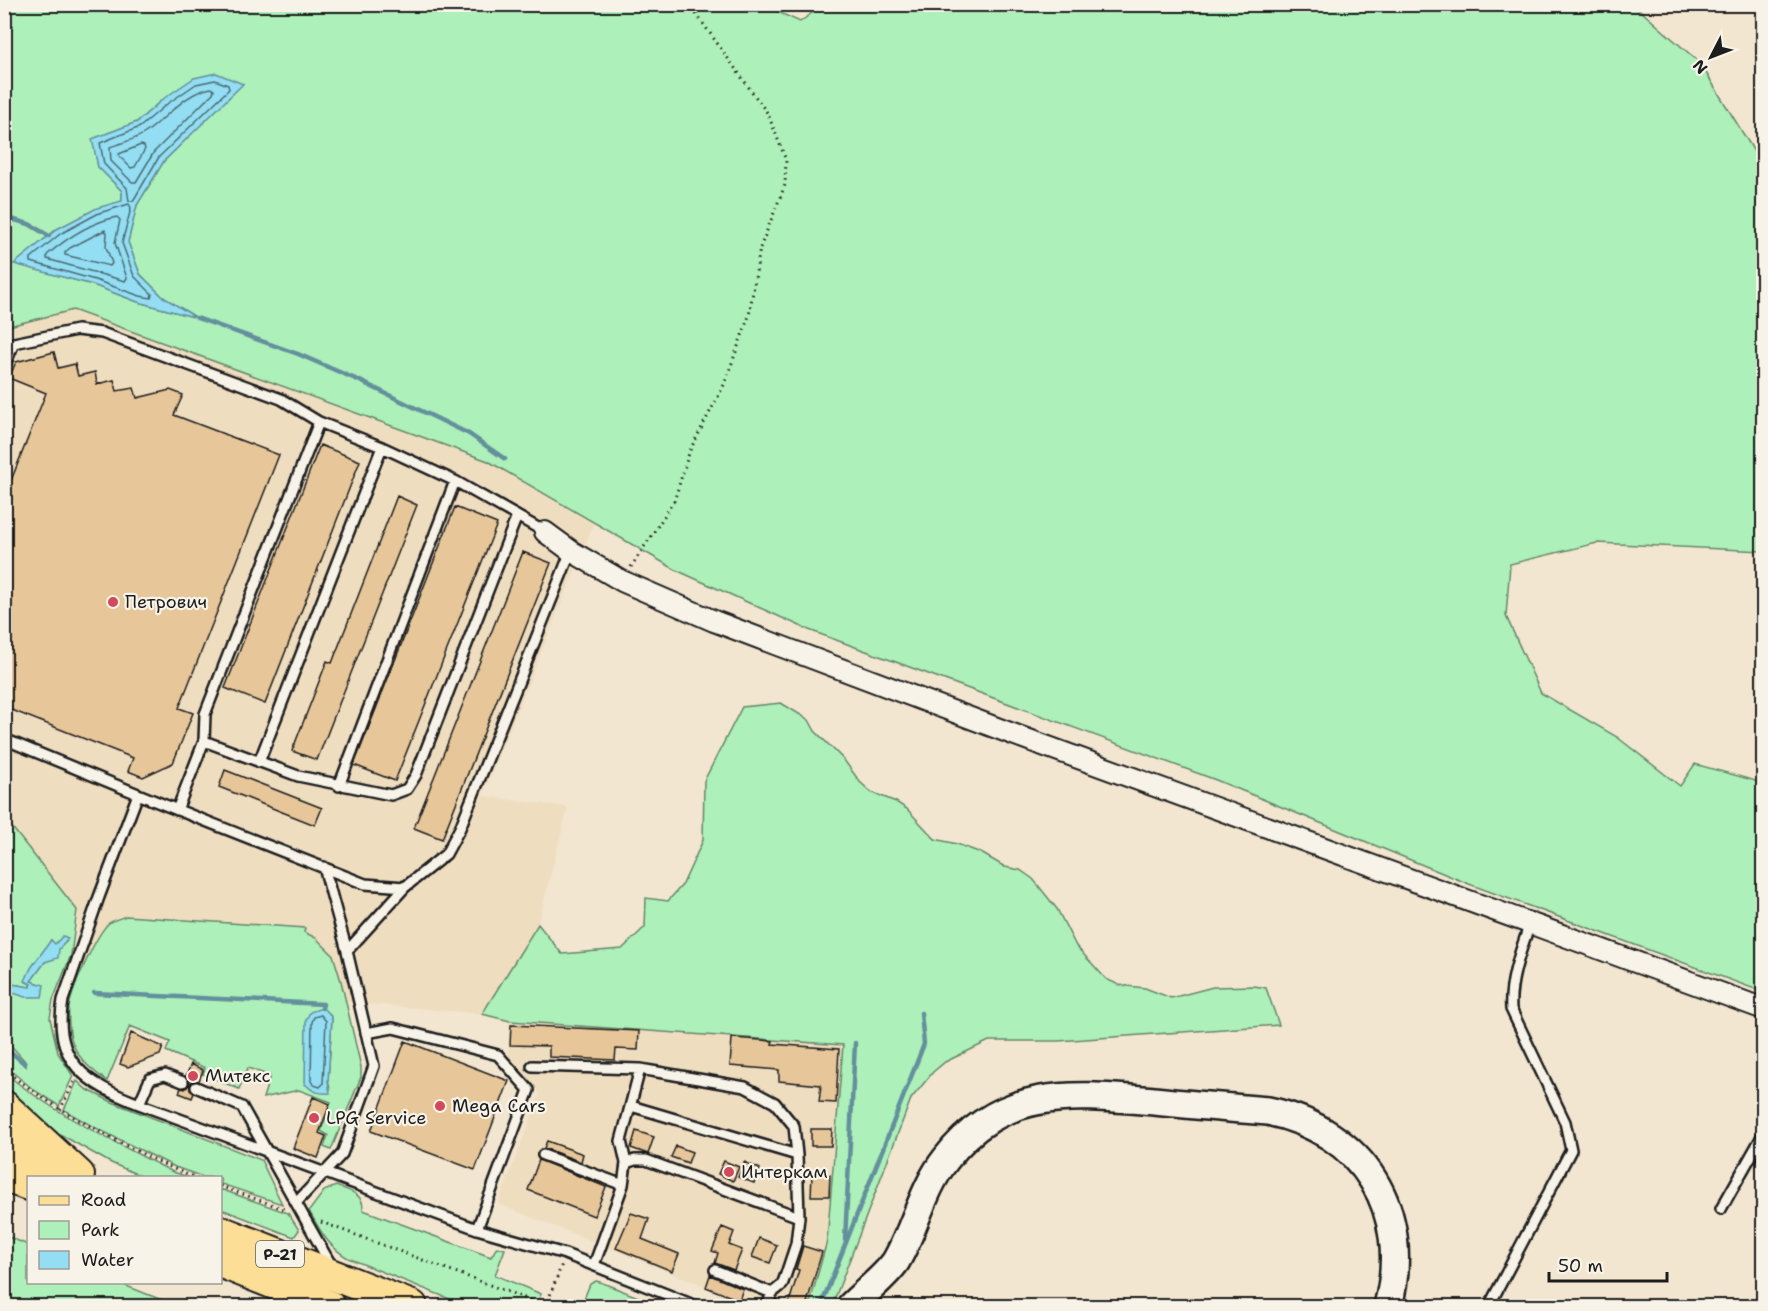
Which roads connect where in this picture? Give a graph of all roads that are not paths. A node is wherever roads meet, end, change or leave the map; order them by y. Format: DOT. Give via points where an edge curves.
graph roads {
  1 [pos="9,344"];
  2 [pos="4,367"];
  3 [pos="319,422"];
  4 [pos="381,447"];
  5 [pos="455,481"];
  6 [pos="517,516"];
  7 [pos="545,532"];
  8 [pos="571,551"];
  9 [pos="4,739"];
  10 [pos="204,741"];
  11 [pos="259,762"];
  12 [pos="339,786"];
  13 [pos="138,794"];
  14 [pos="177,810"];
  15 [pos="324,867"];
  16 [pos="405,887"];
  17 [pos="1530,923"];
  18 [pos="347,951"];
  19 [pos="1764,1009"];
  20 [pos="366,1033"];
  21 [pos="532,1066"];
  22 [pos="639,1069"];
  23 [pos="183,1082"];
  24 [pos="196,1088"];
  25 [pos="139,1104"];
  26 [pos="4,1106"];
  27 [pos="631,1106"];
  28 [pos="1764,1133"];
  29 [pos="4,1145"];
  30 [pos="265,1149"];
  31 [pos="543,1155"];
  32 [pos="797,1155"];
  33 [pos="626,1163"];
  34 [pos="326,1172"];
  35 [pos="4,1176"];
  36 [pos="81,1176"];
  37 [pos="27,1185"];
  38 [pos="623,1185"];
  39 [pos="296,1203"];
  40 [pos="1721,1209"];
  41 [pos="799,1216"];
  42 [pos="477,1229"];
  43 [pos="222,1232"];
  44 [pos="222,1263"];
  45 [pos="594,1265"];
  46 [pos="715,1270"];
  47 [pos="339,1277"];
  48 [pos="772,1293"];
  49 [pos="329,1306"];
  50 [pos="412,1306"];
  51 [pos="696,1306"];
  52 [pos="767,1306"];
  53 [pos="851,1306"];
  54 [pos="1388,1306"];
  55 [pos="1489,1306"];
  1 -- 2 [label="lane"];
  1 -- 3 [label="lane" via="77,330 102,333 281,399"];
  3 -- 4 [label="lane"];
  3 -- 10 [label="lane" via="205,714"];
  4 -- 5 [label="lane"];
  4 -- 11 [label="lane"];
  5 -- 6 [label="lane"];
  5 -- 12 [label="lane"];
  6 -- 7 [label="lane"];
  6 -- 12 [label="lane" via="416,775 407,789 391,795"];
  7 -- 8 [label="street"];
  8 -- 16 [label="lane" via="460,828 446,854"];
  8 -- 17 [label="street" via="622,581 714,621"];
  9 -- 13 [label="lane"];
  10 -- 11 [label="lane"];
  10 -- 14 [label="lane"];
  11 -- 12 [label="lane"];
  13 -- 14 [label="lane"];
  13 -- 25 [label="lane" via="60,1016 68,1053 79,1071 109,1092"];
  14 -- 15 [label="lane"];
  15 -- 16 [label="lane" via="365,884"];
  15 -- 18 [label="lane"];
  16 -- 18 [label="lane"];
  17 -- 19 [label="street"];
  17 -- 55 [label="lane" via="1510,996 1511,1009 1564,1122 1571,1150"];
  18 -- 20 [label="lane"];
  20 -- 34 [label="lane" via="374,1066 342,1154"];
  20 -- 42 [label="lane" via="393,1028 498,1055 529,1090"];
  21 -- 22 [label="lane"];
  22 -- 27 [label="lane"];
  22 -- 32 [label="lane" via="745,1087 775,1103 794,1126"];
  23 -- 25 [label="lane" via="165,1075 150,1079"];
  24 -- 30 [label="lane" via="242,1107"];
  25 -- 30 [label="lane"];
  26 -- 36 [label="main road"];
  27 -- 32 [label="lane"];
  27 -- 33 [label="lane" via="621,1141"];
  28 -- 40 [label="lane"];
  29 -- 36 [label="main road"];
  30 -- 34 [label="lane"];
  30 -- 39 [label="lane"];
  31 -- 38 [label="lane"];
  32 -- 41 [label="lane"];
  33 -- 38 [label="lane"];
  33 -- 41 [label="lane" via="646,1160"];
  34 -- 39 [label="lane"];
  34 -- 42 [label="lane"];
  35 -- 37 [label="main road"];
  38 -- 45 [label="lane"];
  39 -- 47 [label="lane"];
  41 -- 48 [label="lane" via="796,1244 786,1274 782,1285"];
  42 -- 45 [label="lane"];
  43 -- 47 [label="main road, Р-21"];
  44 -- 49 [label="main road, Р-21"];
  45 -- 51 [label="lane"];
  46 -- 48 [label="lane"];
  47 -- 50 [label="main road, Р-21"];
  48 -- 52 [label="lane"];
  53 -- 54 [label="street" via="895,1262 945,1159 968,1135 1019,1105 1086,1095 1268,1111 1293,1116 1337,1140 1360,1160 1381,1192 1392,1224 1394,1259"];
}
